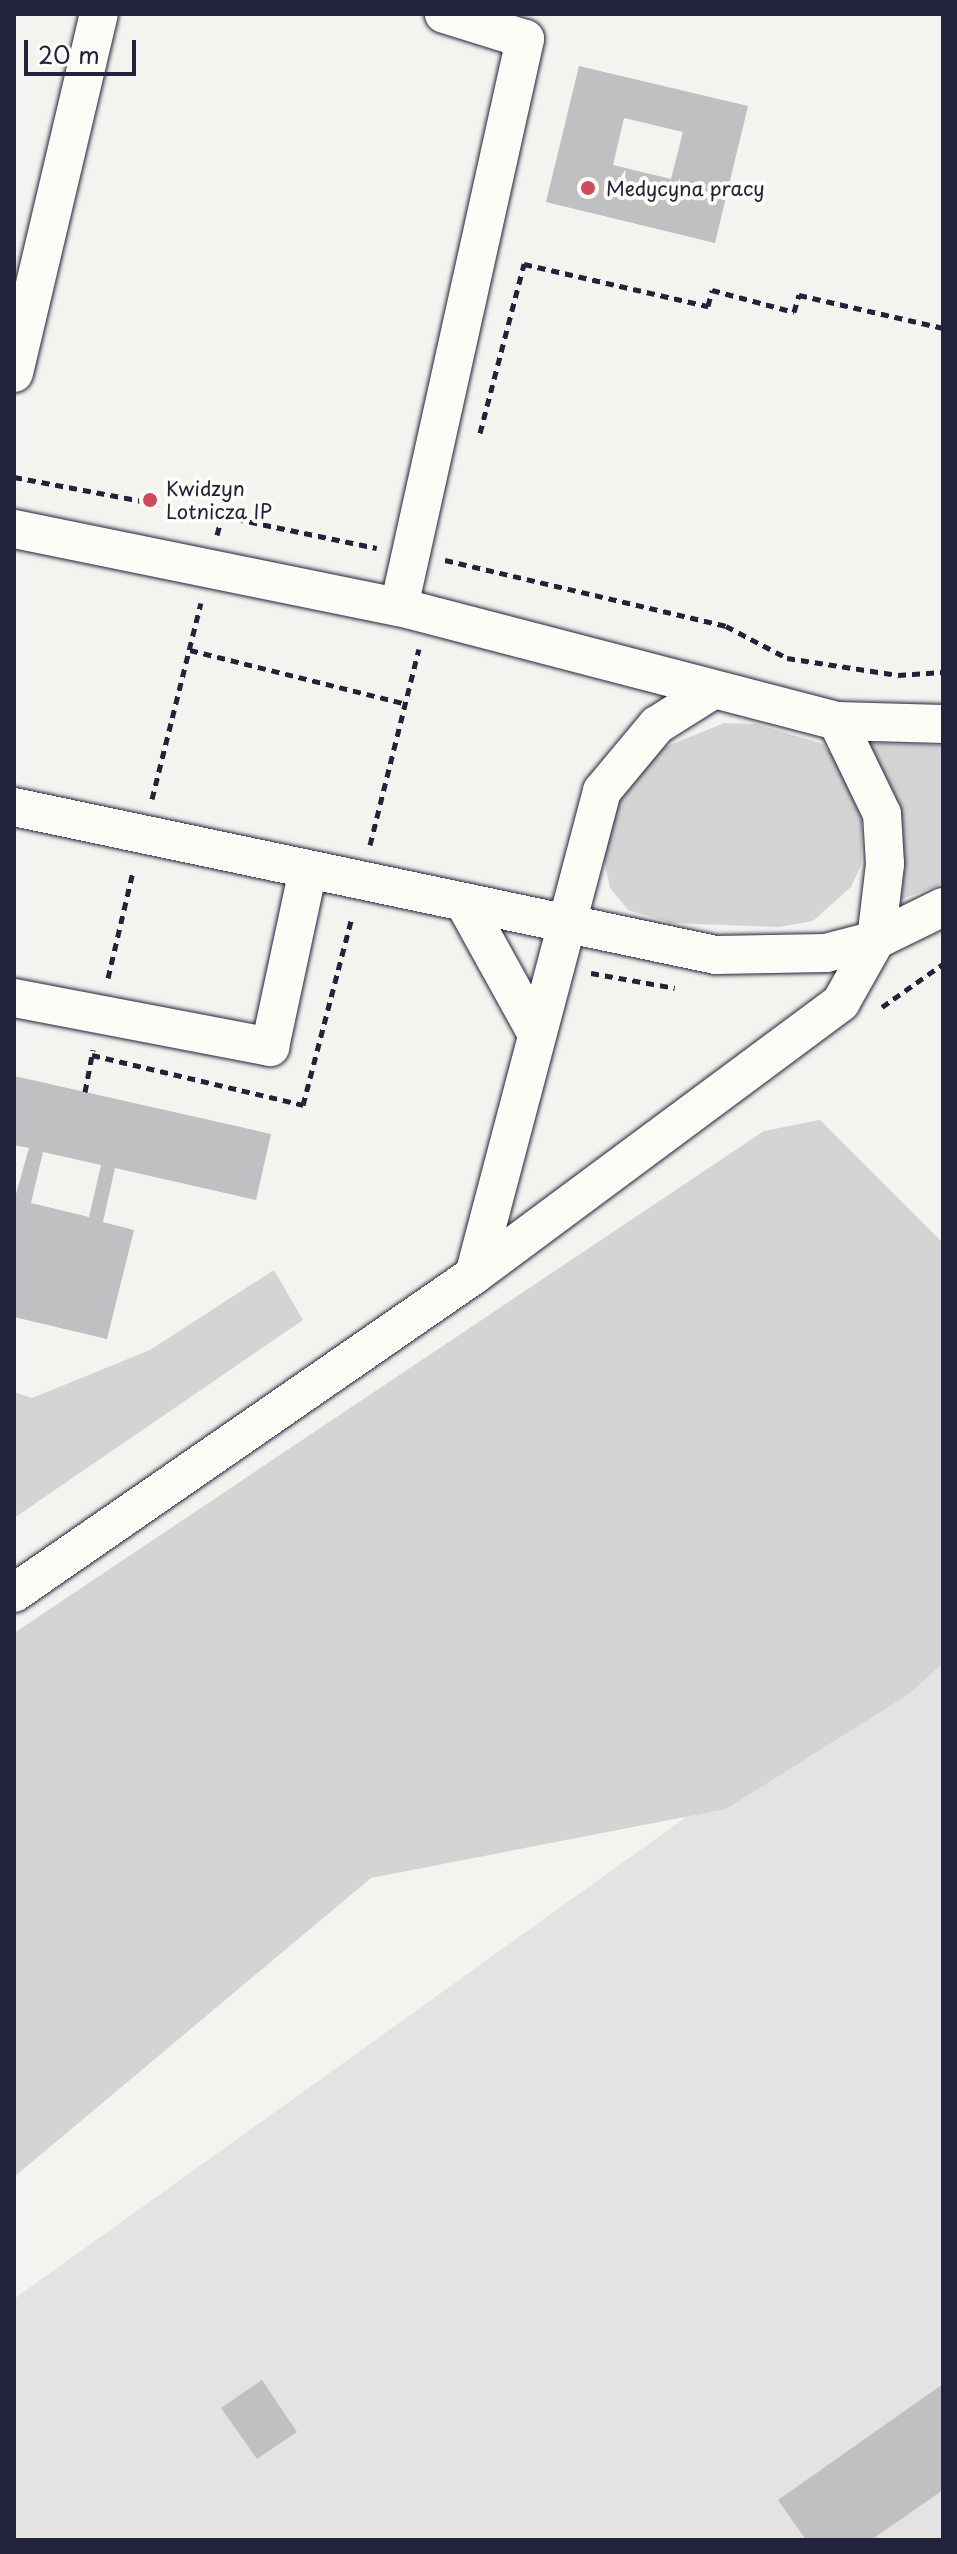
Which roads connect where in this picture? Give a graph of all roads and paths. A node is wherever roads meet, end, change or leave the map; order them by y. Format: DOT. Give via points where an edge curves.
graph roads {
  1 [pos="99,14"];
  2 [pos="444,14"];
  3 [pos="943,328"];
  4 [pos="14,373"];
  5 [pos="478,441"];
  6 [pos="14,477"];
  7 [pos="222,516"];
  8 [pos="14,529"];
  9 [pos="445,551"];
  10 [pos="424,556"];
  11 [pos="211,566"];
  12 [pos="413,610"];
  13 [pos="190,650"];
  14 [pos="943,672"];
  15 [pos="711,691"];
  16 [pos="406,704"];
  17 [pos="837,721"];
  18 [pos="943,724"];
  19 [pos="14,807"];
  20 [pos="143,835"];
  21 [pos="308,870"];
  22 [pos="361,883"];
  23 [pos="465,904"];
  24 [pos="943,907"];
  25 [pos="564,925"];
  26 [pos="876,940"];
  27 [pos="14,998"];
  28 [pos="100,1014"];
  29 [pos="535,1031"];
  30 [pos="92,1055"];
  31 [pos="85,1092"];
  32 [pos="474,1275"];
  33 [pos="14,1593"];
  1 -- 4 [label="lane"];
  2 -- 10 [label="lane" via="525,39"];
  3 -- 5 [label="path" via="799,295 794,312 712,290 708,306 524,264"];
  6 -- 7 [label="path"];
  7 -- 10 [label="path"];
  7 -- 11 [label="path"];
  8 -- 11 [label="lane"];
  9 -- 10 [label="path"];
  10 -- 12 [label="lane"];
  10 -- 12 [label="path"];
  10 -- 14 [label="path" via="726,626 787,658 898,675"];
  11 -- 12 [label="lane"];
  11 -- 13 [label="path"];
  12 -- 15 [label="lane"];
  12 -- 16 [label="path"];
  13 -- 16 [label="path"];
  13 -- 20 [label="path"];
  15 -- 17 [label="lane"];
  15 -- 25 [label="lane" via="657,725 602,791"];
  16 -- 22 [label="path"];
  17 -- 18 [label="lane"];
  17 -- 26 [label="lane" via="882,814 885,864"];
  19 -- 20 [label="lane"];
  20 -- 21 [label="lane"];
  20 -- 28 [label="path"];
  21 -- 22 [label="lane"];
  21 -- 28 [label="lane" via="270,1047"];
  22 -- 23 [label="lane"];
  22 -- 30 [label="path" via="303,1105"];
  23 -- 25 [label="lane"];
  23 -- 29 [label="lane"];
  24 -- 26 [label="lane"];
  25 -- 26 [label="lane" via="716,955 826,953"];
  25 -- 29 [label="lane"];
  26 -- 32 [label="lane" via="841,1002"];
  27 -- 28 [label="lane"];
  28 -- 30 [label="path"];
  29 -- 32 [label="lane"];
  30 -- 31 [label="path"];
  32 -- 33 [label="lane"];
}
